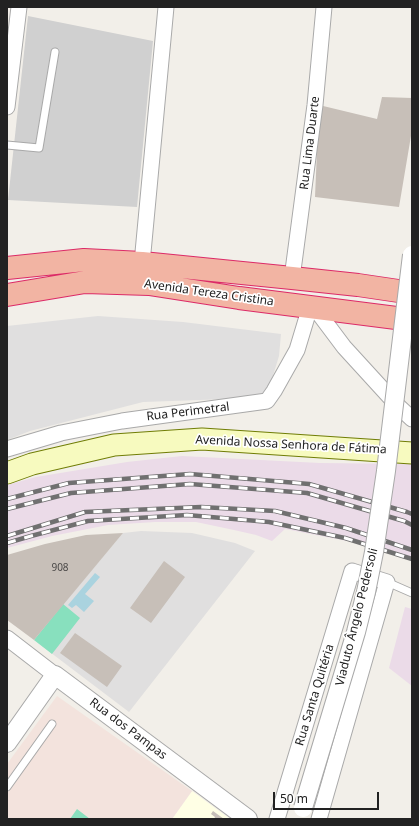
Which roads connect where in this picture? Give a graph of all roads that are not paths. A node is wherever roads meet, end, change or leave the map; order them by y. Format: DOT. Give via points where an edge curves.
graph roads {
  1 [pos="19,7"];
  2 [pos="166,7"];
  3 [pos="324,7"];
  4 [pos="55,52"];
  5 [pos="7,107"];
  6 [pos="7,145"];
  7 [pos="412,255"];
  8 [pos="142,263"];
  9 [pos="7,268"];
  10 [pos="292,278"];
  11 [pos="412,293"];
  12 [pos="7,295"];
  13 [pos="312,307"];
  14 [pos="412,320"];
  15 [pos="412,419"];
  16 [pos="7,449"];
  17 [pos="412,453"];
  18 [pos="7,473"];
  19 [pos="387,582"];
  20 [pos="412,593"];
  21 [pos="7,638"];
  22 [pos="56,675"];
  23 [pos="52,724"];
  24 [pos="7,744"];
  25 [pos="7,787"];
  26 [pos="302,813"];
  27 [pos="248,819"];
  28 [pos="277,819"];
  29 [pos="319,819"];
  1 -- 5 [label="street"];
  2 -- 8 [label="street"];
  3 -- 10 [label="street, Rua Lima Duarte" via="315,105"];
  4 -- 6 [label="lane" via="40,148"];
  7 -- 26 [label="street, Viaduto Ângelo Pedersoli, bridge" via="374,552 356,632"];
  8 -- 9 [label="highway, Avenida Tereza Cristina" via="84,260"];
  8 -- 10 [label="highway, Avenida Tereza Cristina"];
  10 -- 11 [label="highway, Avenida Tereza Cristina"];
  12 -- 13 [label="highway, Avenida Tereza Cristina" via="85,282 149,284"];
  13 -- 14 [label="highway, Avenida Tereza Cristina"];
  13 -- 15 [label="street" via="344,347"];
  13 -- 16 [label="street, Rua Perimetral" via="297,350 267,401 122,421 61,433"];
  17 -- 18 [label="main road, Avenida Nossa Senhora de Fátima" via="202,439 114,445 32,464"];
  19 -- 20 [label="lane"];
  19 -- 28 [label="street, Rua Santa Quitéria" via="352,571"];
  19 -- 29 [label="street"];
  21 -- 22 [label="street, Rua dos Pampas"];
  22 -- 24 [label="street"];
  22 -- 27 [label="street, Rua dos Pampas"];
  23 -- 25 [label="lane"];
}
